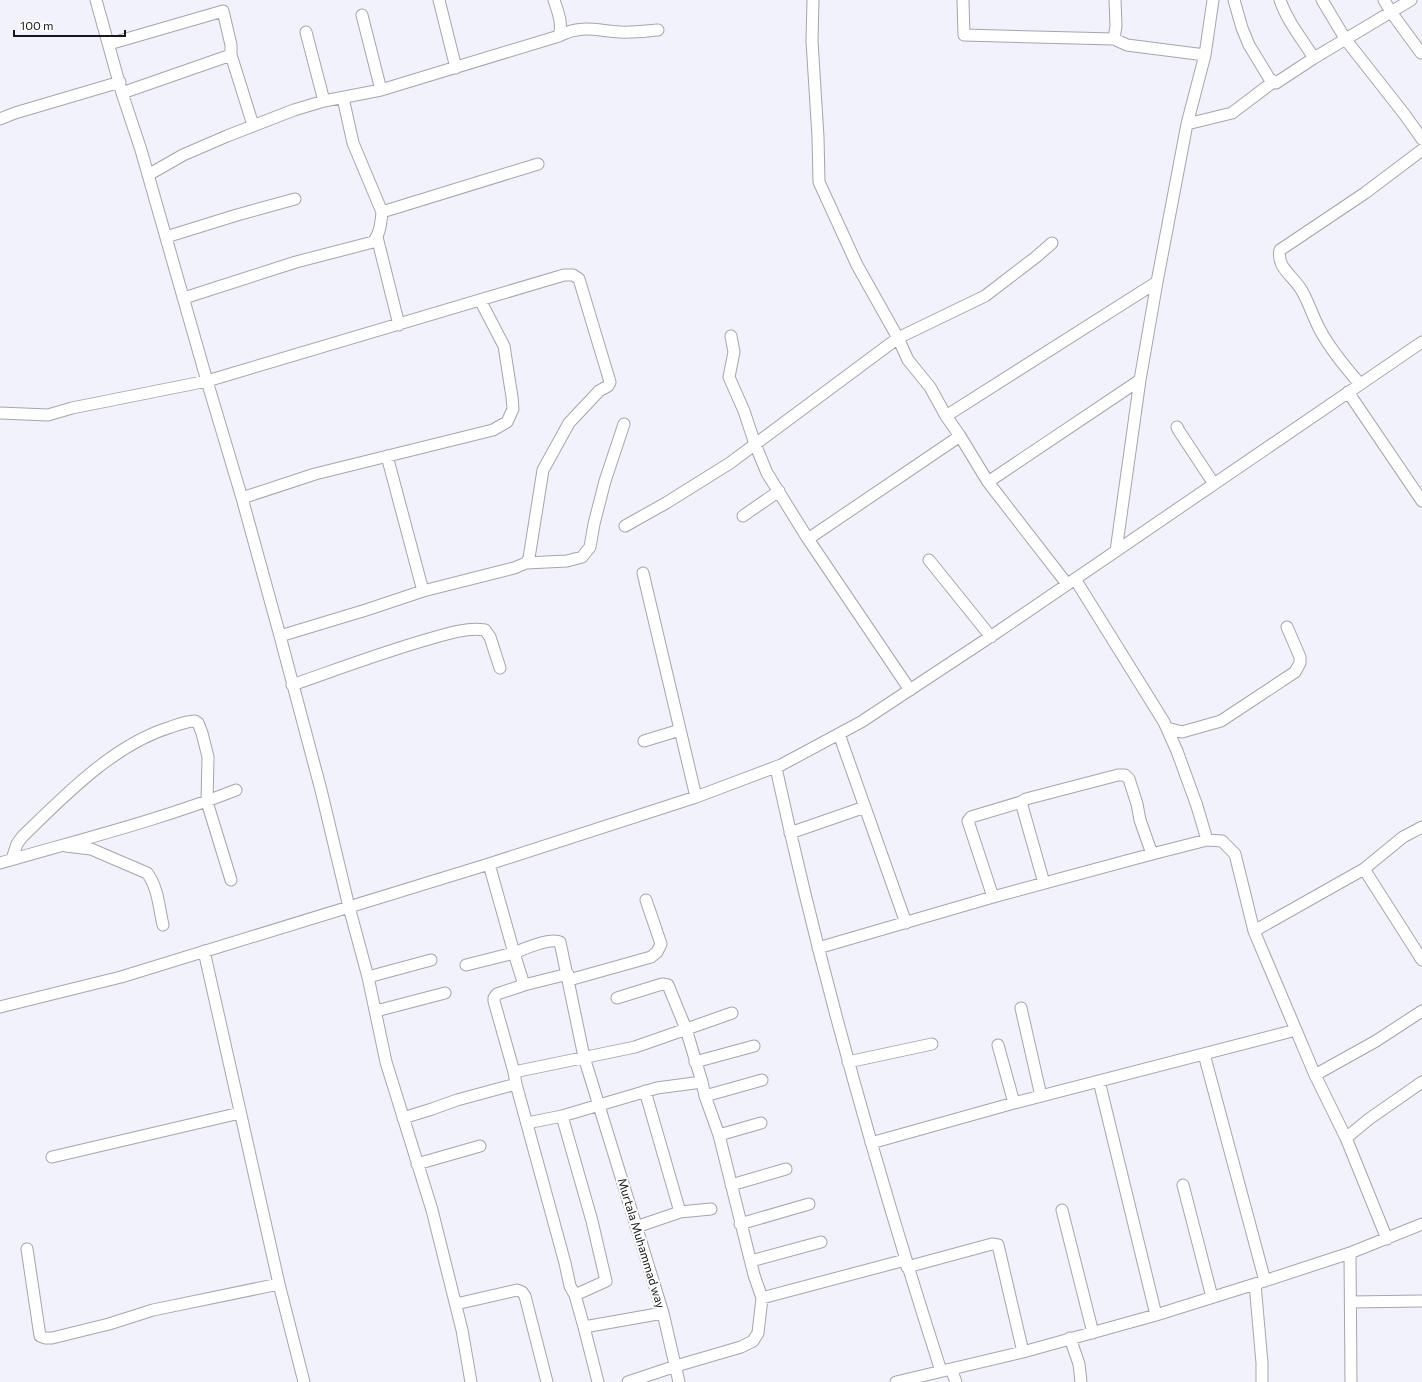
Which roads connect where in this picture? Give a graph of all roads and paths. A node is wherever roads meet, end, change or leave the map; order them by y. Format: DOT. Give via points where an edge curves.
graph roads {
  1 [pos="96,0"];
  2 [pos="439,0"];
  3 [pos="554,0"];
  4 [pos="813,0"];
  5 [pos="963,0"];
  6 [pos="1115,0"];
  7 [pos="1212,0"];
  8 [pos="1234,0"];
  9 [pos="1280,0"];
  10 [pos="1322,0"];
  11 [pos="1384,0"];
  12 [pos="1411,0"];
  13 [pos="1391,12"];
  14 [pos="362,15"];
  15 [pos="658,30"];
  16 [pos="306,32"];
  17 [pos="559,36"];
  18 [pos="1114,39"];
  19 [pos="1346,40"];
  20 [pos="109,44"];
  21 [pos="1422,53"];
  22 [pos="231,55"];
  23 [pos="1205,55"];
  24 [pos="1314,58"];
  25 [pos="456,68"];
  26 [pos="1273,82"];
  27 [pos="121,87"];
  28 [pos="381,90"];
  29 [pos="343,98"];
  30 [pos="324,101"];
  31 [pos="0,119"];
  32 [pos="1187,124"];
  33 [pos="253,125"];
  34 [pos="1422,139"];
  35 [pos="1422,150"];
  36 [pos="538,164"];
  37 [pos="148,174"];
  38 [pos="295,199"];
  39 [pos="382,212"];
  40 [pos="166,237"];
  41 [pos="377,237"];
  42 [pos="1052,243"];
  43 [pos="1157,282"];
  44 [pos="184,298"];
  45 [pos="480,300"];
  46 [pos="399,325"];
  47 [pos="730,336"];
  48 [pos="898,338"];
  49 [pos="1422,342"];
  50 [pos="1140,380"];
  51 [pos="207,381"];
  52 [pos="1360,384"];
  53 [pos="1348,392"];
  54 [pos="0,413"];
  55 [pos="946,416"];
  56 [pos="624,424"];
  57 [pos="1177,426"];
  58 [pos="960,436"];
  59 [pos="755,444"];
  60 [pos="387,456"];
  61 [pos="988,482"];
  62 [pos="1214,484"];
  63 [pos="779,491"];
  64 [pos="242,498"];
  65 [pos="1422,501"];
  66 [pos="743,516"];
  67 [pos="625,526"];
  68 [pos="808,539"];
  69 [pos="1116,551"];
  70 [pos="929,560"];
  71 [pos="526,563"];
  72 [pos="643,573"];
  73 [pos="1071,582"];
  74 [pos="423,591"];
  75 [pos="1287,627"];
  76 [pos="280,636"];
  77 [pos="991,637"];
  78 [pos="500,668"];
  79 [pos="292,685"];
  80 [pos="910,690"];
  81 [pos="1167,728"];
  82 [pos="680,730"];
  83 [pos="839,734"];
  84 [pos="644,741"];
  85 [pos="776,768"];
  86 [pos="236,790"];
  87 [pos="696,797"];
  88 [pos="207,802"];
  89 [pos="1021,802"];
  90 [pos="865,807"];
  91 [pos="1422,826"];
  92 [pos="790,833"];
  93 [pos="1207,840"];
  94 [pos="61,845"];
  95 [pos="1152,854"];
  96 [pos="12,859"];
  97 [pos="0,863"];
  98 [pos="489,864"];
  99 [pos="1364,868"];
  100 [pos="231,880"];
  101 [pos="1044,883"];
  102 [pos="993,897"];
  103 [pos="646,900"];
  104 [pos="349,907"];
  105 [pos="906,923"];
  106 [pos="163,925"];
  107 [pos="1254,931"];
  108 [pos="818,948"];
  109 [pos="204,951"];
  110 [pos="514,952"];
  111 [pos="431,960"];
  112 [pos="1422,960"];
  113 [pos="466,965"];
  114 [pos="368,977"];
  115 [pos="568,977"];
  116 [pos="524,985"];
  117 [pos="445,993"];
  118 [pos="617,998"];
  119 [pos="0,1007"];
  120 [pos="1021,1008"];
  121 [pos="376,1011"];
  122 [pos="1422,1011"];
  123 [pos="732,1013"];
  124 [pos="686,1029"];
  125 [pos="1296,1030"];
  126 [pos="932,1044"];
  127 [pos="998,1045"];
  128 [pos="754,1046"];
  129 [pos="1204,1054"];
  130 [pos="584,1057"];
  131 [pos="695,1062"];
  132 [pos="848,1062"];
  133 [pos="514,1072"];
  134 [pos="1315,1075"];
  135 [pos="762,1080"];
  136 [pos="1099,1080"];
  137 [pos="702,1082"];
  138 [pos="1422,1082"];
  139 [pos="516,1084"];
  140 [pos="645,1091"];
  141 [pos="705,1096"];
  142 [pos="1041,1096"];
  143 [pos="1014,1103"];
  144 [pos="600,1106"];
  145 [pos="240,1113"];
  146 [pos="562,1116"];
  147 [pos="403,1118"];
  148 [pos="527,1123"];
  149 [pos="761,1123"];
  150 [pos="719,1135"];
  151 [pos="1346,1138"];
  152 [pos="871,1143"];
  153 [pos="480,1146"];
  154 [pos="52,1158"];
  155 [pos="417,1164"];
  156 [pos="786,1169"];
  157 [pos="731,1185"];
  158 [pos="1183,1185"];
  159 [pos="809,1204"];
  160 [pos="711,1209"];
  161 [pos="1062,1210"];
  162 [pos="680,1212"];
  163 [pos="740,1224"];
  164 [pos="1422,1224"];
  165 [pos="636,1227"];
  166 [pos="1387,1238"];
  167 [pos="820,1242"];
  168 [pos="27,1248"];
  169 [pos="1350,1253"];
  170 [pos="751,1261"];
  171 [pos="906,1263"];
  172 [pos="1260,1283"];
  173 [pos="279,1284"];
  174 [pos="574,1295"];
  175 [pos="1212,1297"];
  176 [pos="762,1298"];
  177 [pos="1422,1301"];
  178 [pos="1351,1302"];
  179 [pos="456,1304"];
  180 [pos="663,1313"];
  181 [pos="1156,1314"];
  182 [pos="584,1327"];
  183 [pos="1093,1333"];
  184 [pos="1070,1338"];
  185 [pos="1022,1352"];
  186 [pos="676,1366"];
  187 [pos="946,1370"];
  188 [pos="304,1382"];
  189 [pos="471,1382"];
  190 [pos="547,1382"];
  191 [pos="598,1382"];
  192 [pos="628,1382"];
  193 [pos="679,1382"];
  194 [pos="896,1382"];
  195 [pos="956,1382"];
  196 [pos="1081,1382"];
  197 [pos="1262,1382"];
  198 [pos="1351,1382"];
  1 -- 20 [label="street"];
  2 -- 25 [label="street"];
  3 -- 17 [label="street" via="562,29"];
  4 -- 48 [label="street" via="812,41 819,182 858,265"];
  5 -- 18 [label="street" via="964,35"];
  6 -- 18 [label="street"];
  7 -- 23 [label="street"];
  8 -- 26 [label="street" via="1249,45"];
  9 -- 24 [label="street"];
  10 -- 19 [label="street"];
  11 -- 13 [label="street"];
  12 -- 13 [label="street"];
  13 -- 19 [label="street"];
  13 -- 21 [label="street"];
  14 -- 28 [label="street"];
  15 -- 17 [label="street" via="629,32 592,28"];
  16 -- 30 [label="street"];
  17 -- 25 [label="street"];
  18 -- 23 [label="street" via="1127,45"];
  19 -- 24 [label="street"];
  19 -- 34 [label="street"];
  20 -- 22 [label="street" via="223,11"];
  20 -- 27 [label="street"];
  22 -- 27 [label="street"];
  22 -- 33 [label="street"];
  23 -- 32 [label="street"];
  24 -- 26 [label="street" via="1276,83"];
  25 -- 28 [label="street"];
  26 -- 32 [label="street" via="1232,113"];
  27 -- 31 [label="street" via="14,113"];
  27 -- 37 [label="street"];
  28 -- 29 [label="street"];
  29 -- 30 [label="street"];
  29 -- 39 [label="street" via="353,143"];
  30 -- 33 [label="street"];
  32 -- 43 [label="street"];
  33 -- 37 [label="street" via="183,155"];
  35 -- 52 [label="street" via="1365,193 1280,250 1282,266 1302,290 1336,356"];
  36 -- 39 [label="street"];
  37 -- 40 [label="street"];
  38 -- 40 [label="street"];
  39 -- 41 [label="street"];
  40 -- 44 [label="street"];
  41 -- 44 [label="street" via="373,242 296,262"];
  41 -- 46 [label="street"];
  42 -- 48 [label="street" via="985,296"];
  43 -- 50 [label="street"];
  43 -- 55 [label="street"];
  44 -- 51 [label="street"];
  45 -- 46 [label="street"];
  45 -- 60 [label="street" via="504,346 513,409 507,422 493,430"];
  45 -- 71 [label="street" via="564,275 576,276 610,382 569,423 543,470 529,558"];
  46 -- 51 [label="street"];
  47 -- 59 [label="street" via="734,352 729,377"];
  48 -- 55 [label="street" via="908,360 930,387"];
  48 -- 59 [label="street"];
  49 -- 52 [label="street"];
  50 -- 61 [label="street"];
  50 -- 69 [label="street"];
  51 -- 54 [label="street" via="48,415"];
  51 -- 64 [label="street"];
  52 -- 53 [label="street"];
  53 -- 62 [label="street"];
  53 -- 65 [label="street"];
  55 -- 58 [label="street"];
  56 -- 71 [label="street" via="597,510 590,546 582,557 567,561"];
  57 -- 62 [label="street"];
  58 -- 61 [label="street"];
  58 -- 68 [label="street"];
  59 -- 63 [label="street" via="767,473"];
  59 -- 67 [label="street" via="730,463"];
  60 -- 64 [label="street" via="315,474"];
  60 -- 74 [label="street"];
  61 -- 73 [label="street"];
  62 -- 69 [label="street"];
  63 -- 66 [label="street"];
  63 -- 68 [label="street"];
  64 -- 76 [label="street"];
  68 -- 80 [label="street"];
  69 -- 73 [label="street"];
  70 -- 77 [label="street"];
  71 -- 74 [label="street"];
  72 -- 82 [label="street"];
  73 -- 77 [label="street"];
  73 -- 81 [label="street"];
  74 -- 76 [label="street"];
  75 -- 81 [label="street" via="1300,657 1295,672 1221,721 1182,732"];
  76 -- 79 [label="street"];
  77 -- 80 [label="street"];
  78 -- 79 [label="street" via="490,637 486,630 478,629 405,646"];
  79 -- 104 [label="street"];
  80 -- 83 [label="street"];
  81 -- 93 [label="street" via="1197,806"];
  82 -- 84 [label="street"];
  82 -- 87 [label="street"];
  83 -- 85 [label="street"];
  83 -- 90 [label="street"];
  85 -- 87 [label="street"];
  85 -- 92 [label="street"];
  86 -- 88 [label="street"];
  87 -- 98 [label="street"];
  88 -- 94 [label="street"];
  88 -- 96 [label="street" via="208,757 202,733 195,721 180,724 138,740 113,756 72,789 22,837"];
  88 -- 100 [label="street"];
  89 -- 95 [label="street" via="1118,774 1125,775 1130,779"];
  89 -- 101 [label="street"];
  89 -- 102 [label="street" via="971,817 968,821"];
  90 -- 92 [label="street"];
  90 -- 105 [label="street"];
  91 -- 99 [label="street"];
  92 -- 108 [label="street"];
  93 -- 95 [label="street"];
  93 -- 107 [label="street" via="1222,841 1235,854"];
  94 -- 96 [label="street"];
  94 -- 106 [label="street" via="91,849 147,873 152,879"];
  95 -- 101 [label="street"];
  96 -- 97 [label="street"];
  98 -- 104 [label="street"];
  98 -- 110 [label="street"];
  99 -- 107 [label="street"];
  99 -- 112 [label="street"];
  101 -- 102 [label="street"];
  102 -- 105 [label="street"];
  103 -- 115 [label="street" via="661,944 657,952 651,957"];
  104 -- 109 [label="street"];
  104 -- 114 [label="street"];
  105 -- 108 [label="street"];
  107 -- 125 [label="street"];
  108 -- 132 [label="street"];
  109 -- 119 [label="street" via="121,977"];
  109 -- 145 [label="street"];
  110 -- 113 [label="street"];
  110 -- 115 [label="street, Murtala Muhammad way" via="558,940"];
  110 -- 116 [label="street"];
  111 -- 114 [label="street"];
  114 -- 121 [label="street"];
  115 -- 116 [label="street"];
  115 -- 130 [label="street, Murtala Muhammad way"];
  116 -- 133 [label="street" via="497,994 494,998"];
  117 -- 121 [label="street"];
  118 -- 124 [label="street" via="662,984 668,985"];
  120 -- 142 [label="street"];
  121 -- 147 [label="street" via="386,1062"];
  122 -- 134 [label="street" via="1376,1041"];
  123 -- 124 [label="street"];
  124 -- 130 [label="street" via="635,1046"];
  124 -- 131 [label="street"];
  125 -- 129 [label="street"];
  125 -- 134 [label="street"];
  126 -- 132 [label="street"];
  127 -- 143 [label="street"];
  128 -- 131 [label="street"];
  129 -- 136 [label="street"];
  129 -- 172 [label="street"];
  130 -- 133 [label="street"];
  130 -- 144 [label="street, Murtala Muhammad way"];
  131 -- 137 [label="street"];
  132 -- 152 [label="street"];
  133 -- 139 [label="street"];
  134 -- 151 [label="street"];
  135 -- 141 [label="street"];
  136 -- 142 [label="street"];
  136 -- 181 [label="street"];
  137 -- 140 [label="street"];
  137 -- 141 [label="street"];
  138 -- 151 [label="street"];
  139 -- 147 [label="street"];
  139 -- 148 [label="street"];
  140 -- 144 [label="street"];
  140 -- 162 [label="street"];
  141 -- 150 [label="street"];
  142 -- 143 [label="street"];
  143 -- 152 [label="street"];
  144 -- 146 [label="street"];
  144 -- 165 [label="street, Murtala Muhammad way"];
  145 -- 154 [label="street"];
  145 -- 173 [label="street"];
  146 -- 148 [label="street"];
  146 -- 174 [label="street" via="606,1280"];
  147 -- 155 [label="street"];
  148 -- 174 [label="street"];
  149 -- 150 [label="street"];
  150 -- 157 [label="street"];
  151 -- 166 [label="street"];
  152 -- 171 [label="street"];
  153 -- 155 [label="street"];
  155 -- 179 [label="street" via="432,1210"];
  156 -- 157 [label="street"];
  157 -- 163 [label="street"];
  158 -- 175 [label="street"];
  159 -- 163 [label="street"];
  160 -- 162 [label="street"];
  161 -- 183 [label="street"];
  162 -- 165 [label="street"];
  163 -- 170 [label="street"];
  164 -- 166 [label="street"];
  165 -- 180 [label="street, Murtala Muhammad way"];
  166 -- 169 [label="street"];
  167 -- 170 [label="street"];
  168 -- 173 [label="street" via="40,1336 45,1338 109,1324 153,1310"];
  169 -- 172 [label="street"];
  169 -- 178 [label="street"];
  170 -- 176 [label="street"];
  171 -- 176 [label="street"];
  171 -- 185 [label="street" via="992,1244 998,1245"];
  171 -- 187 [label="street"];
  172 -- 175 [label="street"];
  172 -- 197 [label="street"];
  173 -- 188 [label="street"];
  174 -- 182 [label="street"];
  175 -- 181 [label="street"];
  176 -- 186 [label="street" via="758,1333 753,1341 742,1347"];
  177 -- 178 [label="street"];
  178 -- 198 [label="street"];
  179 -- 189 [label="street"];
  179 -- 190 [label="street" via="517,1290 522,1292"];
  180 -- 182 [label="street"];
  180 -- 186 [label="street, Murtala Muhammad way"];
  181 -- 183 [label="street"];
  182 -- 191 [label="street"];
  183 -- 184 [label="street"];
  184 -- 185 [label="street"];
  184 -- 196 [label="street" via="1079,1364"];
  185 -- 187 [label="street"];
  186 -- 192 [label="street"];
  186 -- 193 [label="street, Murtala Muhammad way"];
  187 -- 194 [label="street"];
  187 -- 195 [label="street"];
}
